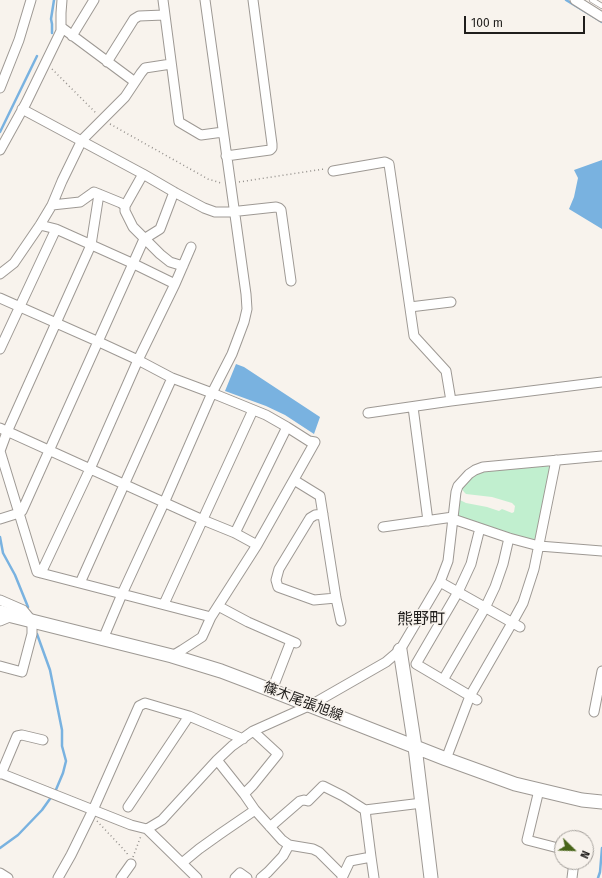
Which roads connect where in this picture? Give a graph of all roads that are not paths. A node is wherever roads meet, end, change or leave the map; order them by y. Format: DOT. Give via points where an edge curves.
graph roads {
  1 [pos="31,0"];
  2 [pos="62,0"];
  3 [pos="94,0"];
  4 [pos="163,0"];
  5 [pos="205,0"];
  6 [pos="253,0"];
  7 [pos="575,0"];
  8 [pos="592,0"];
  9 [pos="602,6"];
  10 [pos="164,15"];
  11 [pos="602,17"];
  12 [pos="61,27"];
  13 [pos="72,36"];
  14 [pos="107,62"];
  15 [pos="171,64"];
  16 [pos="135,82"];
  17 [pos="0,88"];
  18 [pos="22,109"];
  19 [pos="223,132"];
  20 [pos="82,142"];
  21 [pos="0,150"];
  22 [pos="226,156"];
  23 [pos="333,171"];
  24 [pos="143,174"];
  25 [pos="174,192"];
  26 [pos="99,194"];
  27 [pos="52,205"];
  28 [pos="125,206"];
  29 [pos="234,211"];
  30 [pos="40,225"];
  31 [pos="56,229"];
  32 [pos="146,239"];
  33 [pos="91,245"];
  34 [pos="191,247"];
  35 [pos="134,264"];
  36 [pos="183,266"];
  37 [pos="0,274"];
  38 [pos="291,281"];
  39 [pos="175,284"];
  40 [pos="0,298"];
  41 [pos="451,302"];
  42 [pos="19,306"];
  43 [pos="410,307"];
  44 [pos="56,323"];
  45 [pos="99,342"];
  46 [pos="0,349"];
  47 [pos="138,360"];
  48 [pos="172,378"];
  49 [pos="602,382"];
  50 [pos="212,393"];
  51 [pos="451,401"];
  52 [pos="413,407"];
  53 [pos="252,410"];
  54 [pos="368,413"];
  55 [pos="287,427"];
  56 [pos="4,430"];
  57 [pos="50,451"];
  58 [pos="602,456"];
  59 [pos="556,460"];
  60 [pos="90,469"];
  61 [pos="294,480"];
  62 [pos="125,485"];
  63 [pos="164,503"];
  64 [pos="19,514"];
  65 [pos="323,514"];
  66 [pos="453,518"];
  67 [pos="0,519"];
  68 [pos="203,520"];
  69 [pos="428,520"];
  70 [pos="383,527"];
  71 [pos="480,528"];
  72 [pos="235,533"];
  73 [pos="508,538"];
  74 [pos="257,545"];
  75 [pos="539,546"];
  76 [pos="602,551"];
  77 [pos="41,573"];
  78 [pos="440,582"];
  79 [pos="80,583"];
  80 [pos="458,592"];
  81 [pos="122,594"];
  82 [pos="336,598"];
  83 [pos="0,600"];
  84 [pos="164,604"];
  85 [pos="218,606"];
  86 [pos="485,608"];
  87 [pos="4,616"];
  88 [pos="211,617"];
  89 [pos="32,621"];
  90 [pos="341,621"];
  91 [pos="516,625"];
  92 [pos="103,638"];
  93 [pos="400,650"];
  94 [pos="172,656"];
  95 [pos="0,666"];
  96 [pos="602,671"];
  97 [pos="443,680"];
  98 [pos="272,690"];
  99 [pos="474,698"];
  100 [pos="310,705"];
  101 [pos="594,712"];
  102 [pos="189,716"];
  103 [pos="253,731"];
  104 [pos="243,738"];
  105 [pos="43,740"];
  106 [pos="415,747"];
  107 [pos="446,759"];
  108 [pos="217,760"];
  109 [pos="0,773"];
  110 [pos="539,790"];
  111 [pos="244,794"];
  112 [pos="602,802"];
  113 [pos="422,803"];
  114 [pos="128,807"];
  115 [pos="255,810"];
  116 [pos="364,810"];
  117 [pos="92,813"];
  118 [pos="270,827"];
  119 [pos="146,829"];
  120 [pos="289,845"];
  121 [pos="554,847"];
  122 [pos="371,857"];
  123 [pos="182,863"];
  124 [pos="130,864"];
  125 [pos="0,873"];
  126 [pos="342,877"];
  127 [pos="8,878"];
  128 [pos="58,878"];
  129 [pos="120,878"];
  130 [pos="196,878"];
  131 [pos="235,878"];
  132 [pos="247,878"];
  133 [pos="261,878"];
  134 [pos="374,878"];
  135 [pos="431,878"];
  1 -- 17 [label="street"];
  2 -- 12 [label="street"];
  3 -- 13 [label="street"];
  4 -- 10 [label="street"];
  5 -- 19 [label="street"];
  6 -- 22 [label="street" via="272,148"];
  7 -- 11 [label="street"];
  8 -- 9 [label="lane"];
  10 -- 14 [label="street" via="139,16 134,19"];
  10 -- 15 [label="street"];
  12 -- 13 [label="street"];
  12 -- 18 [label="street"];
  13 -- 14 [label="street"];
  14 -- 16 [label="street"];
  15 -- 16 [label="street" via="145,68"];
  15 -- 19 [label="street" via="179,122 201,135"];
  16 -- 20 [label="street" via="125,97"];
  18 -- 20 [label="street"];
  18 -- 21 [label="street"];
  19 -- 22 [label="street"];
  20 -- 24 [label="street"];
  20 -- 27 [label="street"];
  22 -- 29 [label="street"];
  23 -- 43 [label="street" via="385,162 389,164"];
  24 -- 25 [label="street"];
  24 -- 28 [label="street"];
  25 -- 29 [label="street" via="215,212"];
  25 -- 32 [label="street" via="160,229"];
  26 -- 27 [label="street" via="94,192 80,202"];
  26 -- 28 [label="street"];
  26 -- 33 [label="street"];
  27 -- 30 [label="street"];
  28 -- 32 [label="street" via="133,226"];
  29 -- 38 [label="street" via="276,207 281,210"];
  29 -- 50 [label="street" via="247,308 232,354"];
  30 -- 31 [label="street"];
  30 -- 37 [label="street" via="14,263"];
  31 -- 33 [label="street"];
  31 -- 42 [label="street"];
  32 -- 35 [label="street"];
  32 -- 36 [label="street" via="160,254"];
  33 -- 35 [label="street"];
  33 -- 44 [label="street"];
  34 -- 36 [label="street"];
  35 -- 39 [label="street"];
  35 -- 45 [label="street"];
  36 -- 39 [label="street"];
  39 -- 47 [label="street"];
  40 -- 42 [label="street"];
  41 -- 43 [label="street"];
  42 -- 44 [label="street"];
  42 -- 46 [label="street"];
  43 -- 51 [label="street" via="414,336 446,371"];
  44 -- 45 [label="street"];
  44 -- 56 [label="street"];
  45 -- 47 [label="street"];
  45 -- 57 [label="street"];
  47 -- 48 [label="street"];
  47 -- 60 [label="street"];
  48 -- 50 [label="street"];
  48 -- 62 [label="street"];
  49 -- 51 [label="street"];
  50 -- 53 [label="street"];
  50 -- 63 [label="street"];
  51 -- 52 [label="street"];
  52 -- 54 [label="street"];
  52 -- 69 [label="street"];
  53 -- 55 [label="street"];
  53 -- 68 [label="street"];
  55 -- 61 [label="street" via="315,442"];
  55 -- 72 [label="street"];
  56 -- 57 [label="street"];
  56 -- 64 [label="street" via="0,451"];
  57 -- 60 [label="street"];
  57 -- 64 [label="street"];
  58 -- 59 [label="street"];
  59 -- 66 [label="street" via="475,470 458,486"];
  59 -- 75 [label="street"];
  60 -- 62 [label="street"];
  60 -- 77 [label="street"];
  61 -- 65 [label="street" via="320,496"];
  61 -- 74 [label="street"];
  62 -- 63 [label="street"];
  62 -- 79 [label="street"];
  63 -- 68 [label="street"];
  63 -- 81 [label="street"];
  64 -- 67 [label="street"];
  64 -- 77 [label="street" via="37,572"];
  65 -- 82 [label="street"];
  65 -- 82 [label="street" via="310,518 279,569 276,580 278,587 314,600"];
  66 -- 69 [label="street"];
  66 -- 71 [label="street"];
  66 -- 78 [label="street" via="448,561"];
  68 -- 72 [label="street"];
  68 -- 84 [label="street"];
  69 -- 70 [label="street"];
  71 -- 73 [label="street"];
  71 -- 80 [label="street" via="471,564"];
  72 -- 74 [label="street"];
  73 -- 75 [label="street"];
  73 -- 86 [label="street" via="503,564"];
  74 -- 85 [label="street"];
  75 -- 76 [label="street"];
  75 -- 91 [label="street"];
  77 -- 79 [label="street"];
  78 -- 80 [label="street"];
  78 -- 93 [label="street"];
  79 -- 81 [label="street"];
  80 -- 86 [label="street"];
  80 -- 97 [label="street" via="416,664"];
  81 -- 84 [label="street"];
  81 -- 92 [label="street"];
  82 -- 90 [label="street"];
  83 -- 89 [label="street" via="23,610"];
  84 -- 88 [label="street"];
  85 -- 88 [label="street"];
  85 -- 98 [label="street" via="294,642"];
  86 -- 91 [label="street"];
  86 -- 97 [label="street"];
  87 -- 89 [label="main road, 篠木尾張旭線"];
  88 -- 94 [label="street" via="202,636"];
  89 -- 92 [label="main road, 篠木尾張旭線"];
  89 -- 95 [label="street" via="32,634 22,672"];
  91 -- 99 [label="street"];
  92 -- 94 [label="main road, 篠木尾張旭線"];
  93 -- 100 [label="street" via="386,662"];
  93 -- 106 [label="main road"];
  94 -- 98 [label="main road, 篠木尾張旭線"];
  96 -- 101 [label="street"];
  97 -- 99 [label="street"];
  98 -- 100 [label="main road, 篠木尾張旭線"];
  99 -- 107 [label="street"];
  100 -- 103 [label="street"];
  100 -- 106 [label="main road, 篠木尾張旭線"];
  102 -- 104 [label="street"];
  102 -- 114 [label="street"];
  102 -- 117 [label="street" via="145,703 139,706"];
  103 -- 104 [label="street"];
  103 -- 111 [label="street" via="278,754"];
  104 -- 108 [label="street"];
  105 -- 109 [label="street" via="17,736"];
  106 -- 107 [label="main road, 篠木尾張旭線"];
  106 -- 113 [label="main road"];
  107 -- 110 [label="main road, 篠木尾張旭線"];
  108 -- 111 [label="street"];
  108 -- 119 [label="street" via="162,820"];
  109 -- 117 [label="street"];
  110 -- 112 [label="main road, 篠木尾張旭線"];
  110 -- 121 [label="street" via="527,840"];
  111 -- 115 [label="street"];
  113 -- 116 [label="street"];
  113 -- 135 [label="main road"];
  115 -- 118 [label="street"];
  115 -- 123 [label="street"];
  116 -- 118 [label="street" via="323,786 308,802 300,801"];
  116 -- 122 [label="street"];
  117 -- 119 [label="street"];
  117 -- 128 [label="street"];
  118 -- 120 [label="street"];
  119 -- 123 [label="street"];
  120 -- 126 [label="street" via="319,852"];
  120 -- 133 [label="street" via="283,856"];
  122 -- 126 [label="street" via="350,861"];
  122 -- 134 [label="street"];
  123 -- 130 [label="street"];
  124 -- 129 [label="street"];
  125 -- 127 [label="street"];
  131 -- 132 [label="street" via="240,873"];
}
